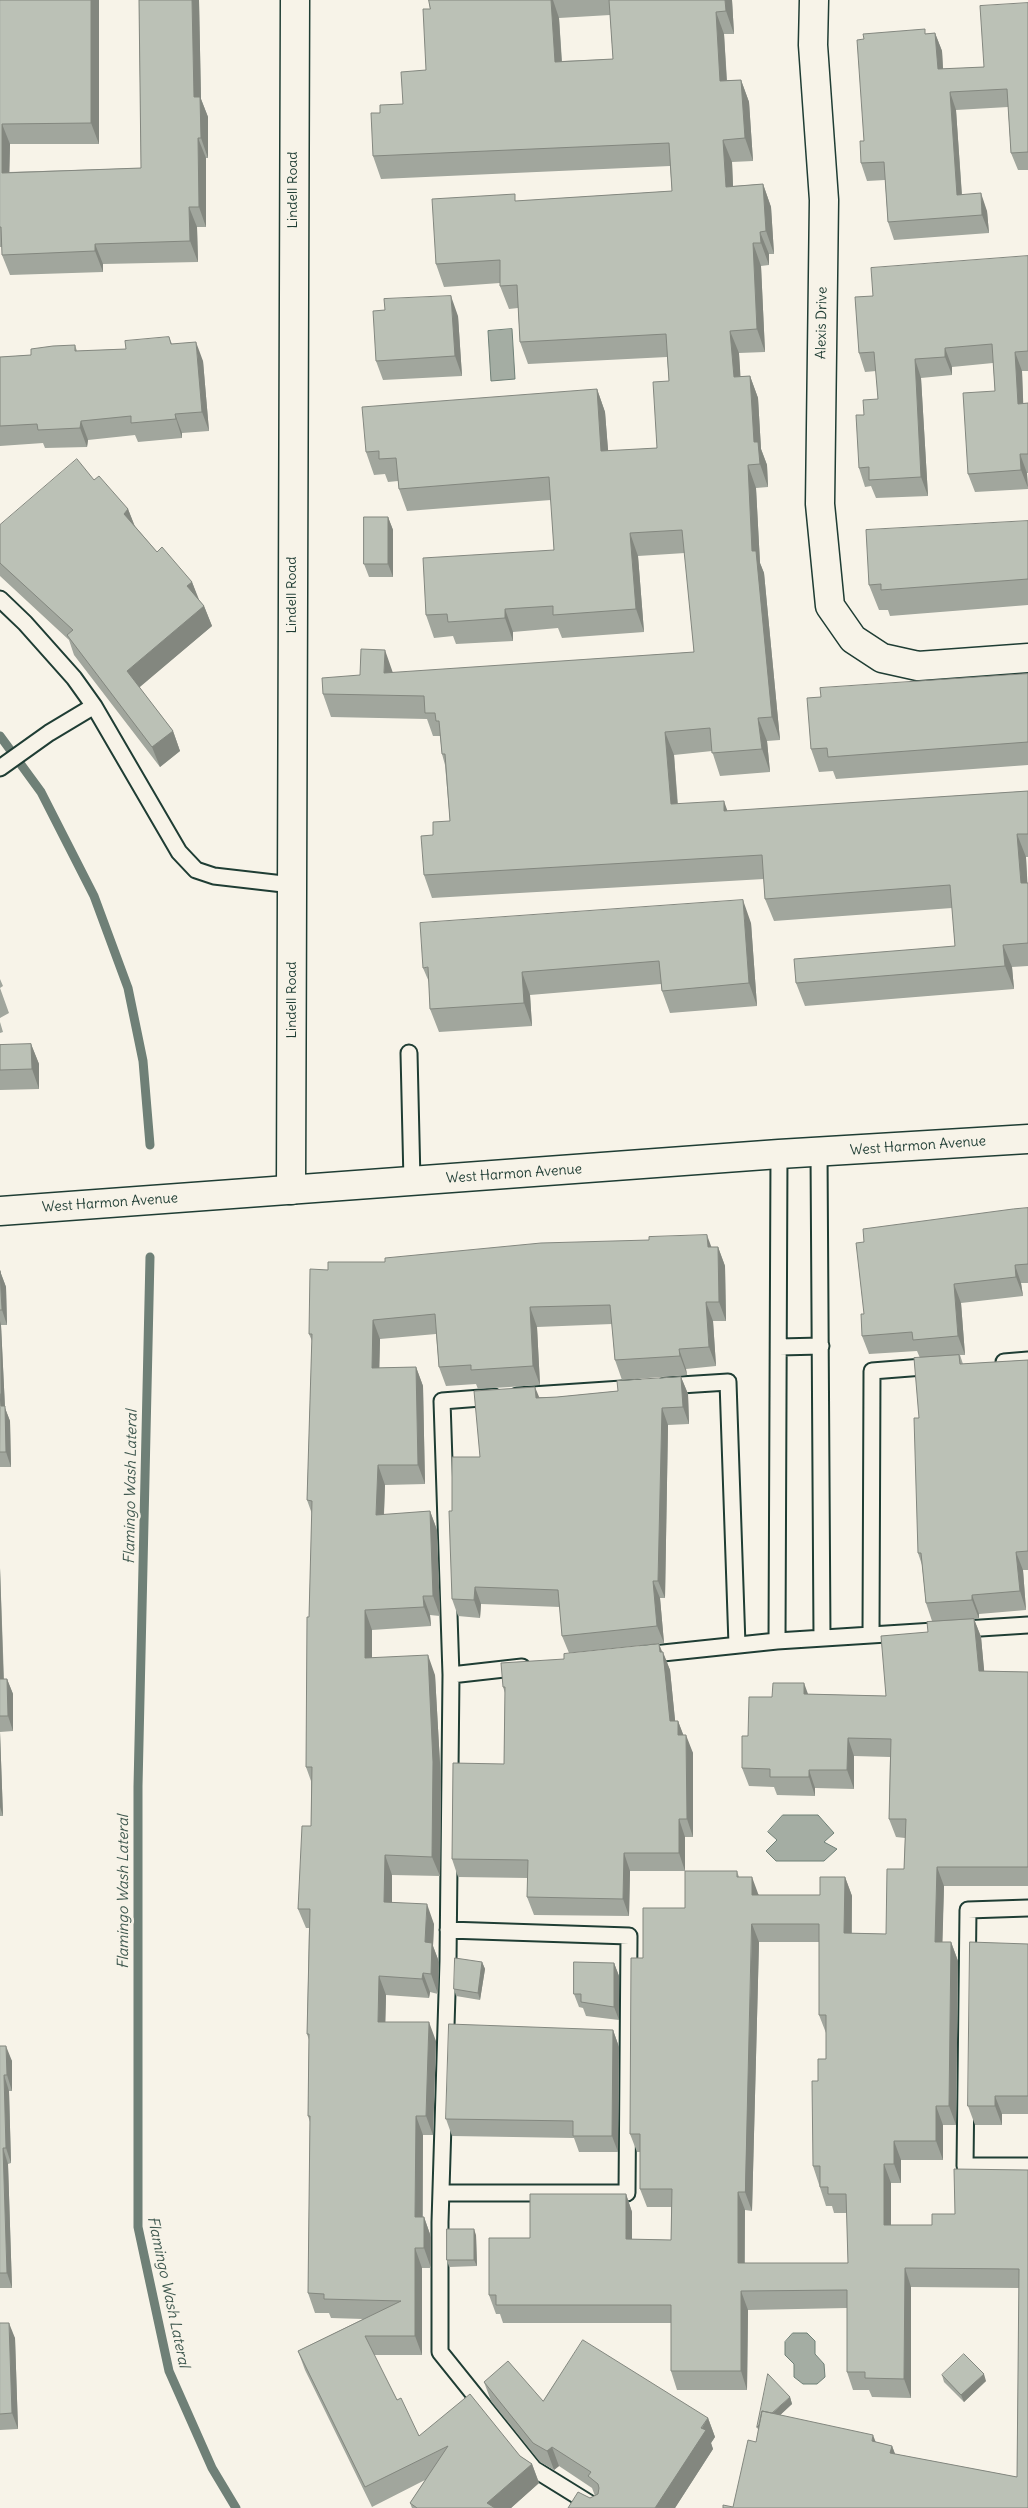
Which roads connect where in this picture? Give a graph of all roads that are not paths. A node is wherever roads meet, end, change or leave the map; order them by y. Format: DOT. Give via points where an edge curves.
graph roads {
  1 [pos="295,0"];
  2 [pos="814,0"];
  3 [pos="0,599"];
  4 [pos="1028,658"];
  5 [pos="94,706"];
  6 [pos="0,768"];
  7 [pos="292,885"];
  8 [pos="409,1054"];
  9 [pos="1028,1139"];
  10 [pos="819,1152"];
  11 [pos="780,1154"];
  12 [pos="412,1181"];
  13 [pos="291,1190"];
  14 [pos="0,1211"];
  15 [pos="820,1346"];
  16 [pos="779,1347"];
  17 [pos="1028,1360"];
  18 [pos="989,1363"];
  19 [pos="950,1365"];
  20 [pos="1028,1625"];
  21 [pos="871,1635"];
  22 [pos="822,1638"];
  23 [pos="777,1641"];
  24 [pos="736,1645"];
  25 [pos="628,1656"];
  26 [pos="540,1666"];
  27 [pos="451,1675"];
  28 [pos="1028,1908"];
  29 [pos="448,1930"];
  30 [pos="1028,2166"];
  31 [pos="441,2192"];
  32 [pos="597,2508"];
  1 -- 7 [label="street, Lindell Road"];
  2 -- 4 [label="street, Alexis Drive" via="813,45 824,200 820,504 830,606 853,639 882,658 918,666"];
  3 -- 5 [label="lane" via="74,678"];
  5 -- 6 [label="lane"];
  5 -- 7 [label="lane" via="178,848 196,870 214,876"];
  7 -- 13 [label="street, Lindell Road"];
  8 -- 12 [label="lane"];
  9 -- 10 [label="street, West Harmon Avenue"];
  10 -- 11 [label="street, West Harmon Avenue"];
  10 -- 15 [label="lane"];
  11 -- 12 [label="street, West Harmon Avenue"];
  11 -- 16 [label="lane"];
  12 -- 13 [label="street, West Harmon Avenue"];
  13 -- 14 [label="street, West Harmon Avenue"];
  15 -- 16 [label="lane"];
  15 -- 22 [label="lane"];
  16 -- 23 [label="lane"];
  17 -- 18 [label="lane"];
  19 -- 21 [label="lane" via="872,1370"];
  20 -- 21 [label="lane"];
  21 -- 22 [label="lane"];
  22 -- 23 [label="lane"];
  23 -- 24 [label="lane"];
  24 -- 25 [label="lane"];
  24 -- 27 [label="lane" via="728,1382 442,1401"];
  26 -- 27 [label="lane"];
  27 -- 29 [label="lane"];
  28 -- 30 [label="lane" via="968,1910 965,2166"];
  29 -- 31 [label="lane"];
  29 -- 31 [label="lane" via="629,1936 627,2194"];
  31 -- 32 [label="lane" via="440,2352 534,2469"];
}
